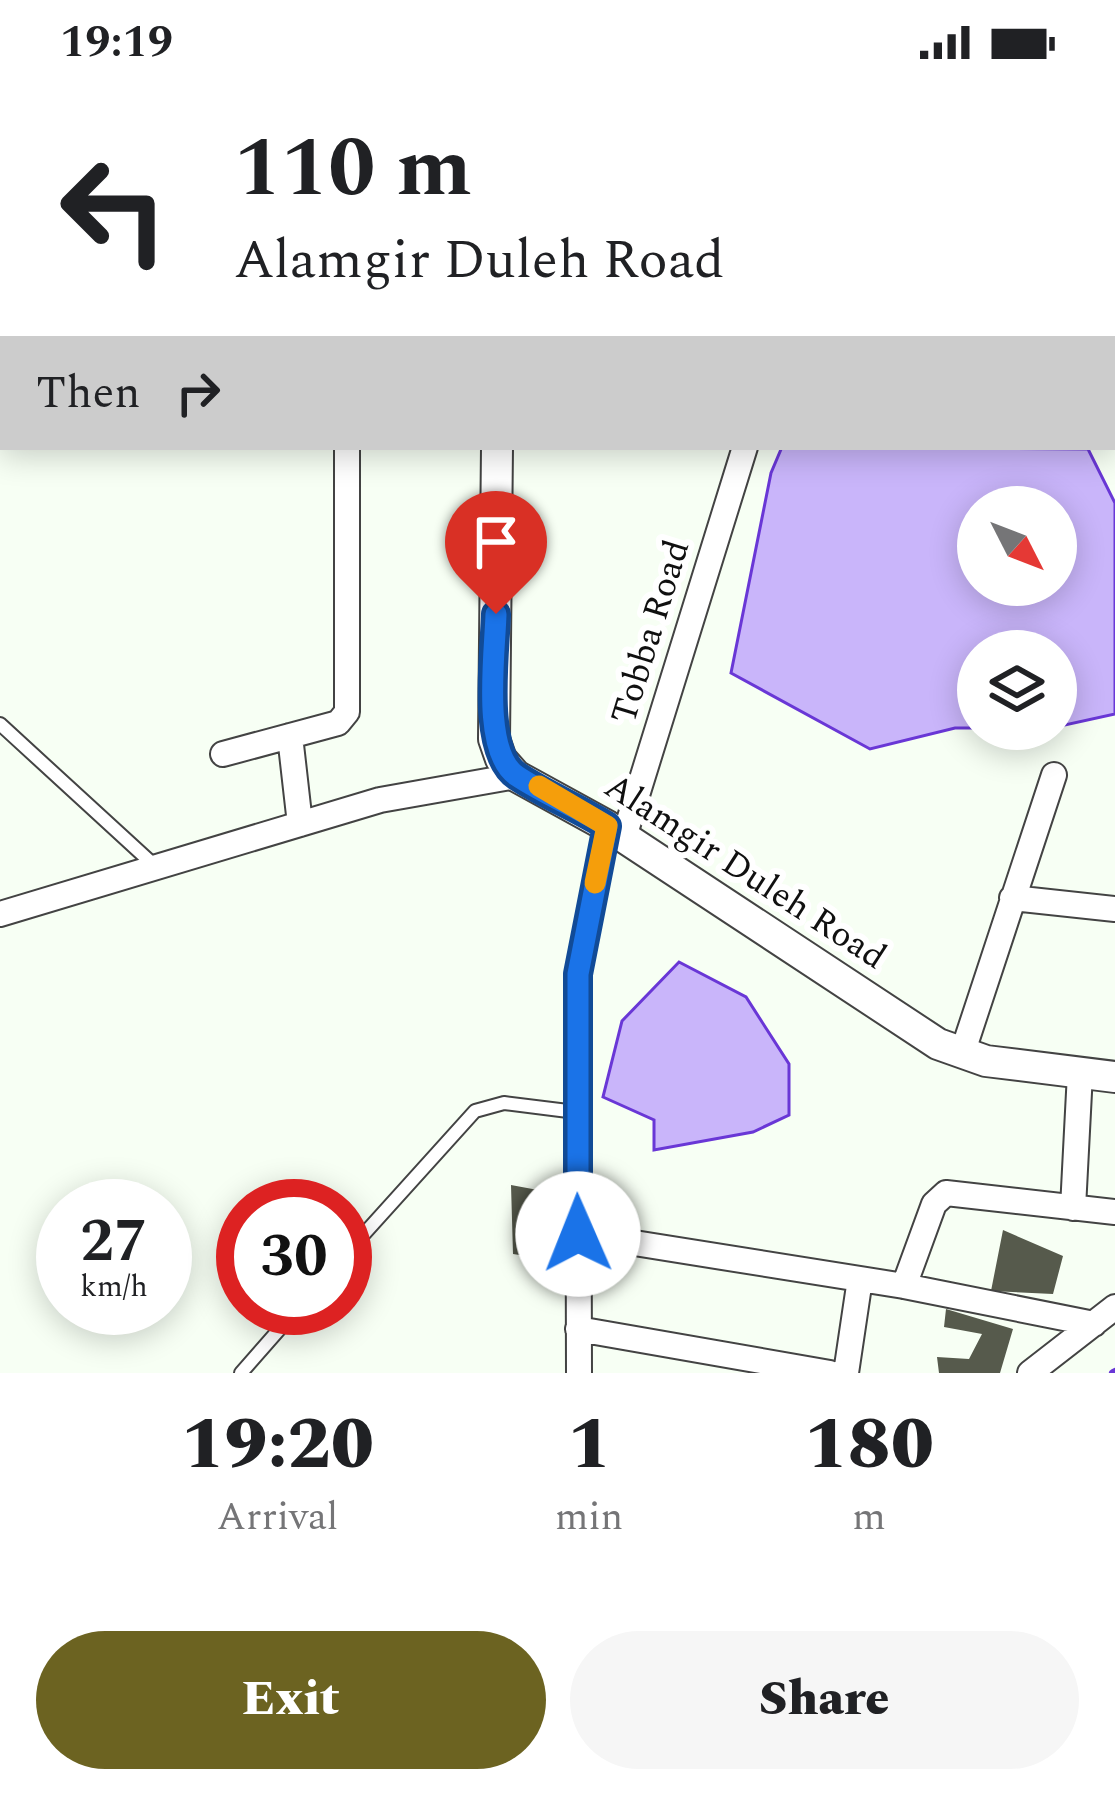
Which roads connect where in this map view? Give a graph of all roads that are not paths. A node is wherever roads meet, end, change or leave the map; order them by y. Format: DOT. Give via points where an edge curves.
graph roads {
  1 [pos="347,450"];
  2 [pos="497,450"];
  3 [pos="744,450"];
  4 [pos="0,724"];
  5 [pos="290,736"];
  6 [pos="224,754"];
  7 [pos="1054,775"];
  8 [pos="516,776"];
  9 [pos="300,824"];
  10 [pos="616,832"];
  11 [pos="157,867"];
  12 [pos="1012,898"];
  13 [pos="1115,909"];
  14 [pos="0,914"];
  15 [pos="962,1054"];
  16 [pos="1080,1073"];
  17 [pos="1115,1077"];
  18 [pos="576,1112"];
  19 [pos="1073,1208"];
  20 [pos="1115,1212"];
  21 [pos="372,1225"];
  22 [pos="578,1234"];
  23 [pos="860,1279"];
  24 [pos="904,1286"];
  25 [pos="1115,1307"];
  26 [pos="1094,1324"];
  27 [pos="578,1329"];
  28 [pos="274,1335"];
  29 [pos="241,1373"];
  30 [pos="579,1373"];
  31 [pos="830,1373"];
  32 [pos="846,1373"];
  33 [pos="1030,1373"];
  1 -- 5 [label="street" via="347,712 338,723"];
  2 -- 8 [label="street" via="494,739"];
  3 -- 10 [label="street, Tobba Road"];
  4 -- 11 [label="lane"];
  5 -- 6 [label="street"];
  5 -- 9 [label="street"];
  7 -- 12 [label="street"];
  8 -- 9 [label="street" via="380,800"];
  8 -- 10 [label="street, Alamgir Duleh Road"];
  9 -- 11 [label="street"];
  10 -- 15 [label="street, Alamgir Duleh Road"];
  10 -- 18 [label="street, Tobba Road" via="578,974"];
  11 -- 14 [label="street"];
  12 -- 13 [label="street"];
  12 -- 15 [label="street"];
  15 -- 16 [label="street, Alamgir Duleh Road"];
  16 -- 17 [label="street, Alamgir Duleh Road"];
  16 -- 19 [label="street"];
  18 -- 21 [label="lane" via="504,1103 476,1111"];
  18 -- 22 [label="street, Tobba Road"];
  19 -- 20 [label="street"];
  19 -- 24 [label="street" via="946,1193 934,1204"];
  22 -- 23 [label="street"];
  22 -- 27 [label="street, Tobba Road"];
  23 -- 24 [label="street"];
  23 -- 32 [label="street"];
  24 -- 26 [label="street"];
  25 -- 26 [label="street"];
  26 -- 33 [label="street"];
  27 -- 30 [label="street, Tobba Road"];
  27 -- 31 [label="street"];
  28 -- 29 [label="lane"];
}
